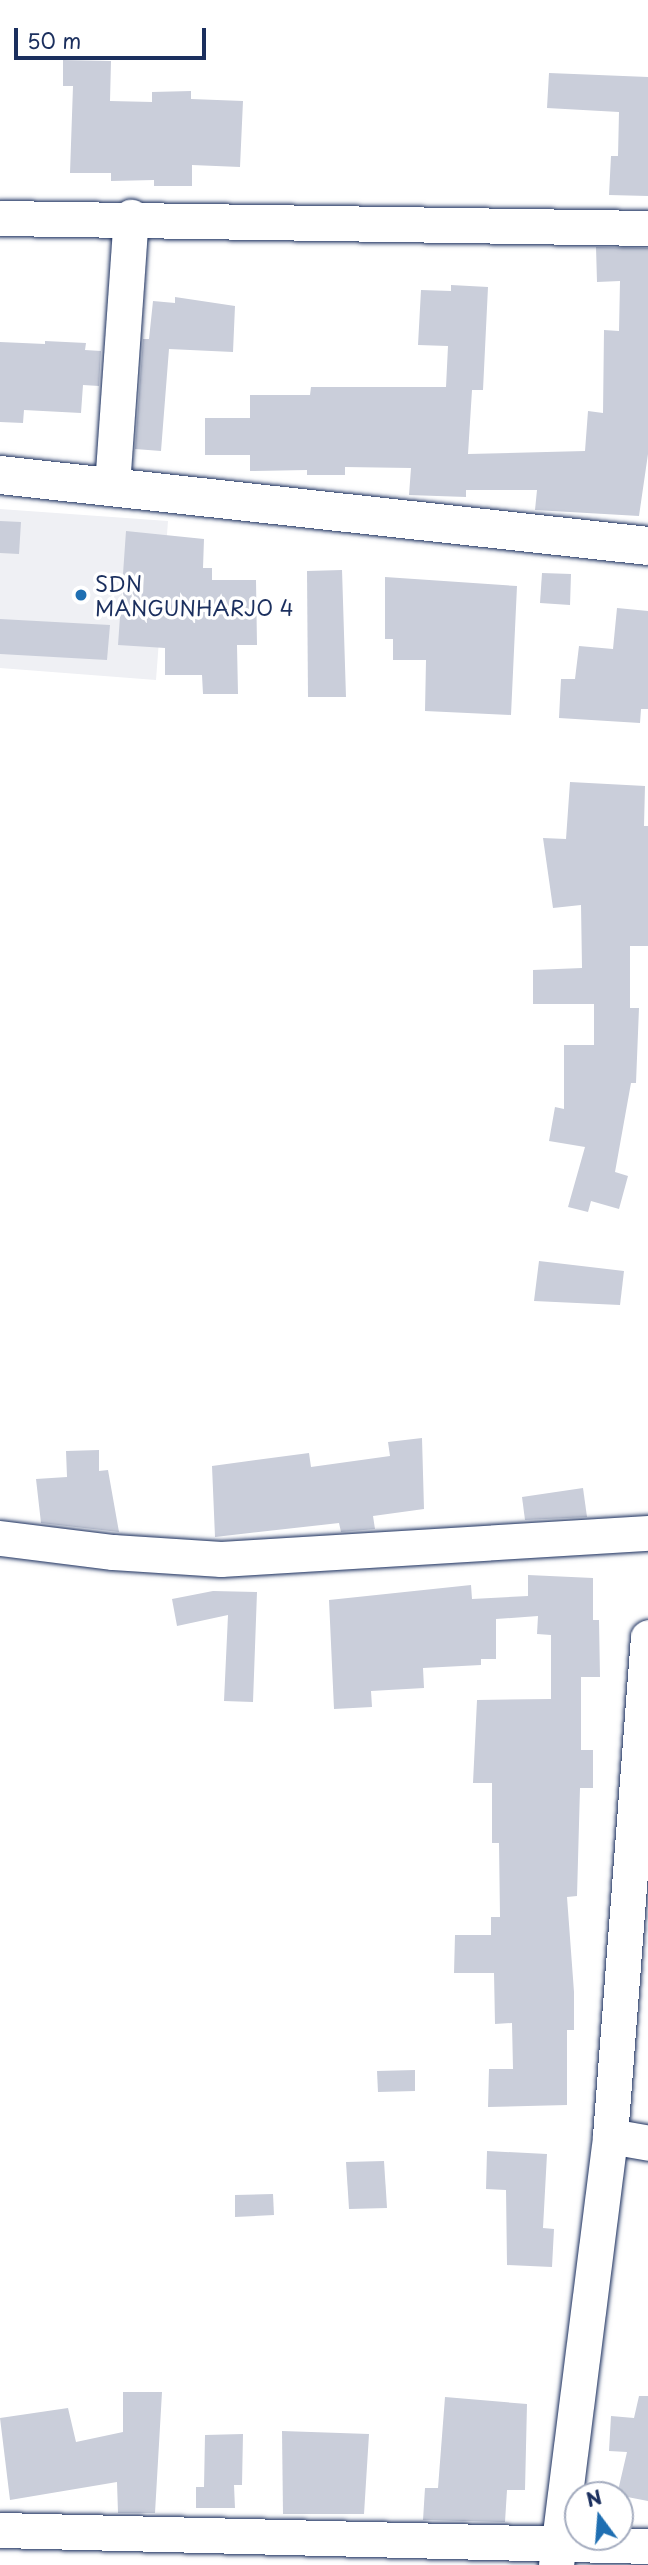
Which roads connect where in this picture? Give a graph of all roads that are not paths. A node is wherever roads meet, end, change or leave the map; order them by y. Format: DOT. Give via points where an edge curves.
graph roads {
  1 [pos="131,217"];
  2 [pos="0,218"];
  3 [pos="648,228"];
  4 [pos="0,475"];
  5 [pos="112,486"];
  6 [pos="648,546"];
  7 [pos="648,1533"];
  8 [pos="0,1538"];
  9 [pos="648,1637"];
  10 [pos="610,2136"];
  11 [pos="648,2143"];
  12 [pos="0,2530"];
  13 [pos="648,2546"];
  14 [pos="557,2555"];
  1 -- 2 [label="street"];
  1 -- 3 [label="street"];
  1 -- 5 [label="street"];
  4 -- 5 [label="main road"];
  5 -- 6 [label="main road"];
  7 -- 8 [label="street" via="221,1559"];
  9 -- 10 [label="street"];
  10 -- 11 [label="street"];
  10 -- 14 [label="street"];
  12 -- 14 [label="street"];
  13 -- 14 [label="street"];
}
